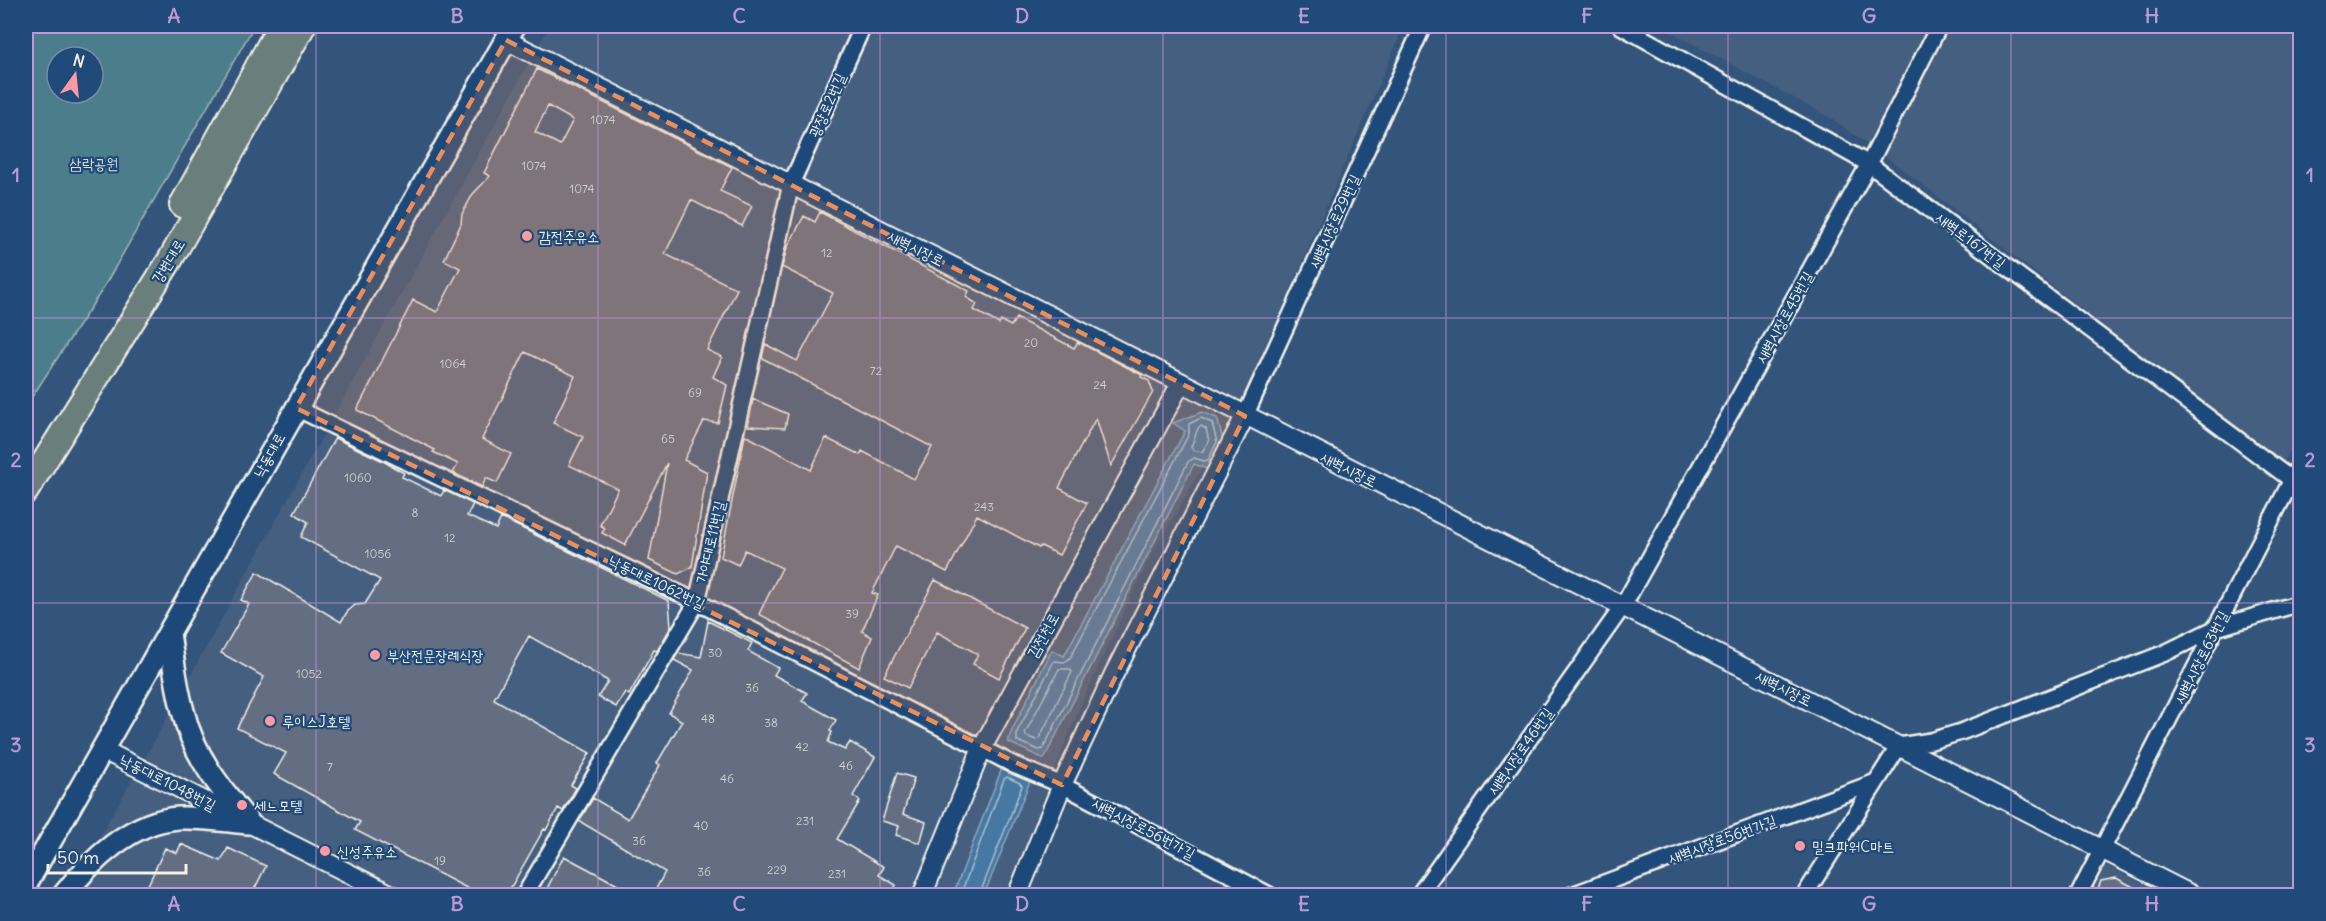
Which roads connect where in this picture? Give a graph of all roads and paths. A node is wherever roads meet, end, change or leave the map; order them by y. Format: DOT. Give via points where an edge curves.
graph roads {
  1 [pos="280,26"];
  2 [pos="303,26"];
  3 [pos="863,26"];
  4 [pos="1423,26"];
  5 [pos="1621,26"];
  6 [pos="1939,26"];
  7 [pos="510,33"];
  8 [pos="1869,164"];
  9 [pos="791,184"];
  10 [pos="1181,383"];
  11 [pos="296,408"];
  12 [pos="1245,417"];
  13 [pos="26,460"];
  14 [pos="2301,464"];
  15 [pos="2296,483"];
  16 [pos="26,491"];
  17 [pos="697,602"];
  18 [pos="2301,603"];
  19 [pos="1623,606"];
  20 [pos="2216,628"];
  21 [pos="169,633"];
  22 [pos="1899,746"];
  23 [pos="982,748"];
  24 [pos="103,750"];
  25 [pos="1014,765"];
  26 [pos="1876,782"];
  27 [pos="1062,785"];
  28 [pos="249,823"];
  29 [pos="2102,849"];
  30 [pos="26,885"];
  31 [pos="63,896"];
  32 [pos="394,896"];
  33 [pos="524,896"];
  34 [pos="921,896"];
  35 [pos="1017,896"];
  36 [pos="1271,896"];
  37 [pos="1418,896"];
  38 [pos="1569,896"];
  39 [pos="1804,896"];
  40 [pos="2078,896"];
  41 [pos="2194,896"];
  1 -- 13 [label="highway, 강변대로" via="175,219"];
  2 -- 16 [label="highway, 강변대로" via="170,260"];
  3 -- 9 [label="street, 광장로2번길"];
  4 -- 12 [label="street, 새벽시장로29번길"];
  5 -- 8 [label="street, 새벽로167번길"];
  6 -- 8 [label="street, 새벽시장로45번길"];
  7 -- 9 [label="street, 새벽시장로"];
  7 -- 11 [label="main road, 낙동대로"];
  8 -- 15 [label="street, 새벽로167번길"];
  8 -- 19 [label="street, 새벽시장로45번길"];
  9 -- 10 [label="street, 새벽시장로"];
  9 -- 17 [label="street, 가야대로11번길"];
  10 -- 12 [label="street, 새벽시장로"];
  10 -- 23 [label="street, 감전천로"];
  11 -- 17 [label="street, 낙동대로1062번길"];
  11 -- 21 [label="main road, 낙동대로"];
  12 -- 19 [label="street, 새벽시장로"];
  12 -- 27 [label="street"];
  14 -- 15 [label="street, 새벽시장로63번길"];
  15 -- 20 [label="street, 새벽시장로63번길"];
  17 -- 23 [label="street, 낙동대로1062번길"];
  17 -- 33 [label="street, 가야대로11번길"];
  18 -- 20 [label="street"];
  19 -- 22 [label="street, 새벽시장로"];
  19 -- 37 [label="street, 새벽시장로46번길"];
  20 -- 22 [label="street" via="2165,653 1960,732"];
  20 -- 29 [label="street, 새벽시장로63번길"];
  21 -- 24 [label="main road, 낙동대로"];
  21 -- 28 [label="main road" via="191,735 217,784"];
  22 -- 26 [label="street"];
  22 -- 29 [label="street, 새벽시장로"];
  23 -- 25 [label="street, 낙동대로1062번길"];
  23 -- 34 [label="street, 감전천로"];
  24 -- 28 [label="street, 낙동대로1048번길"];
  24 -- 30 [label="main road, 낙동대로"];
  25 -- 27 [label="street, 새벽시장로56번가길"];
  26 -- 38 [label="street, 새벽시장로56번가길"];
  26 -- 39 [label="street"];
  27 -- 35 [label="street"];
  27 -- 36 [label="street, 새벽시장로56번가길"];
  28 -- 31 [label="main road" via="201,818 159,821 104,853"];
  28 -- 32 [label="street, 낙동대로1048번길"];
  29 -- 40 [label="street, 새벽시장로63번길"];
  29 -- 41 [label="street, 새벽시장로"];
}
